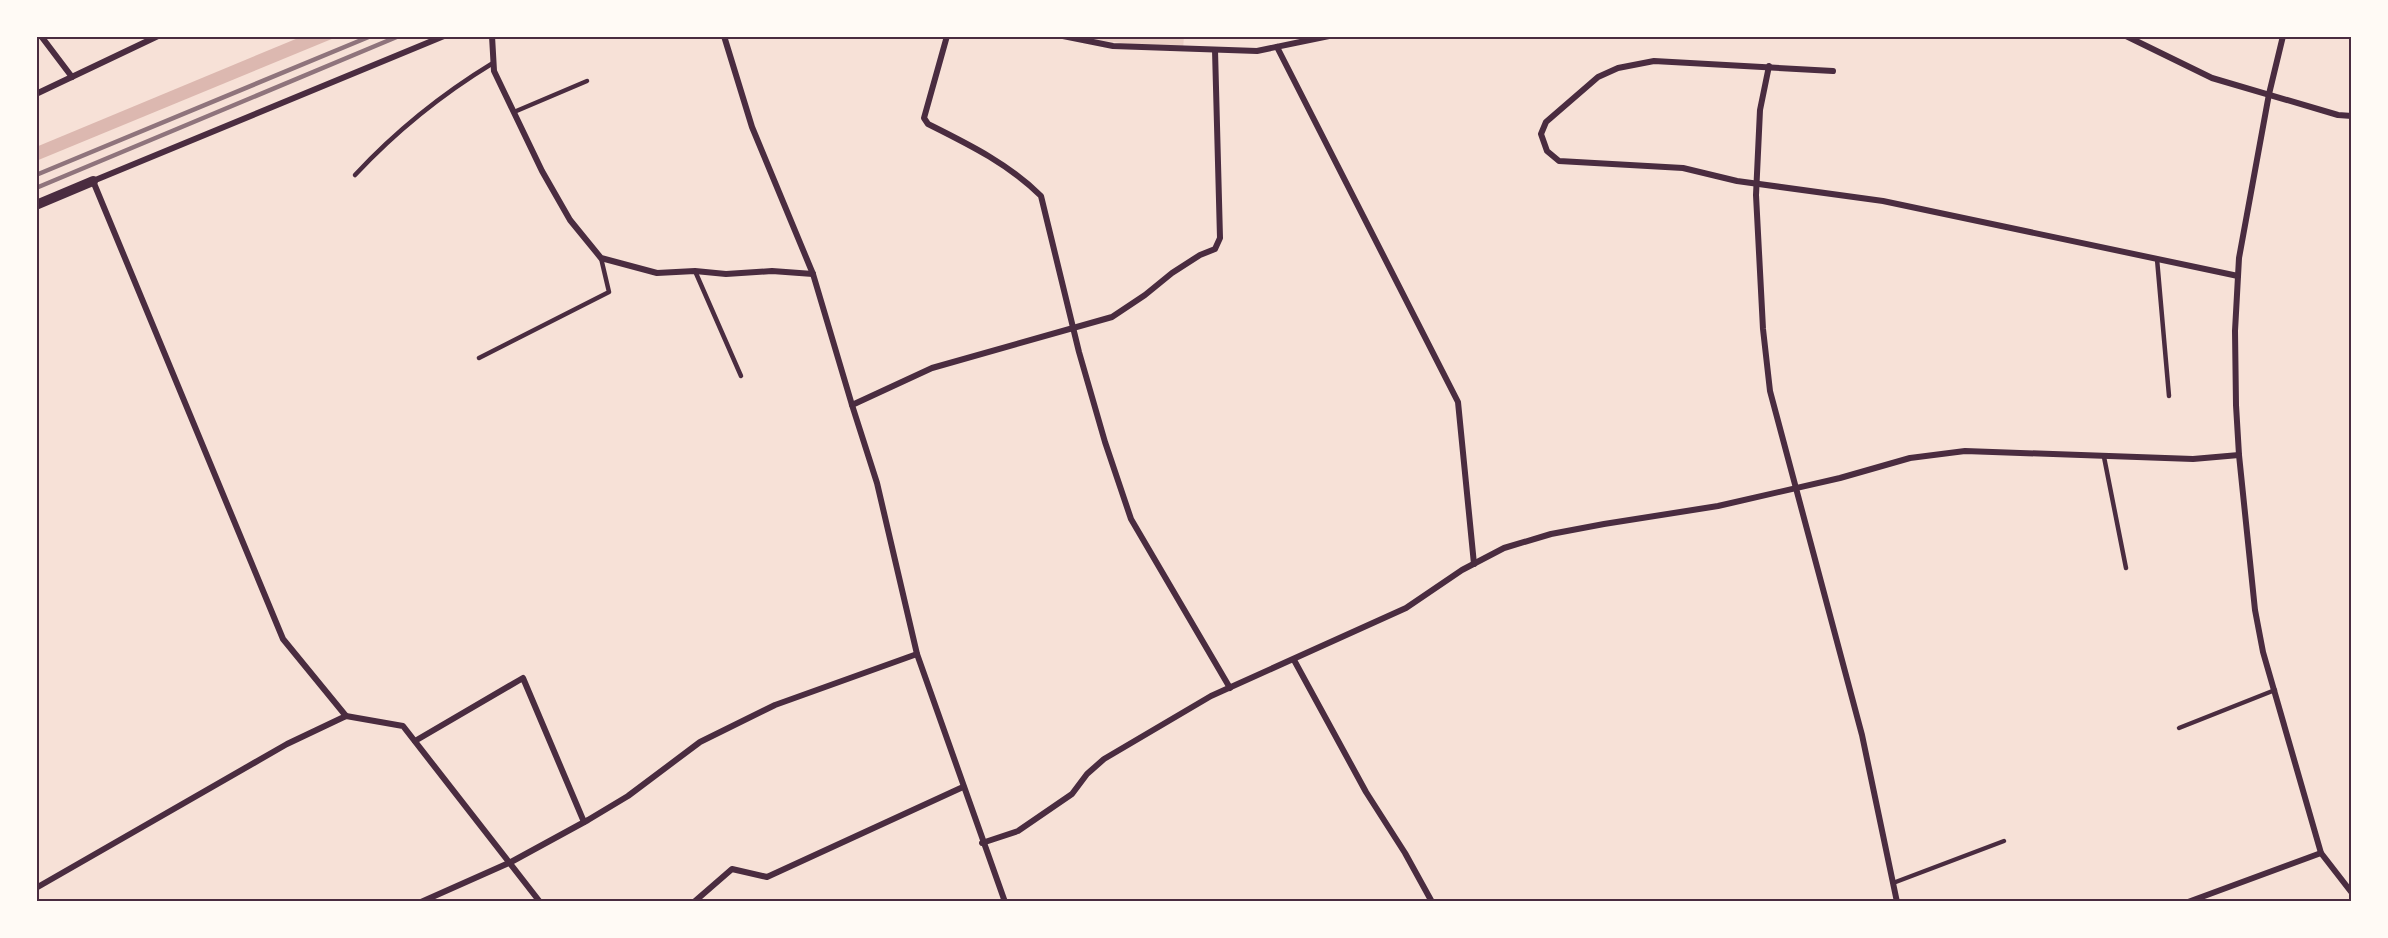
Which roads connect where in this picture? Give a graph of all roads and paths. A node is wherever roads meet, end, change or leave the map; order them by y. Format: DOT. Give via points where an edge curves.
graph roads {
  1 [pos="41,36"];
  2 [pos="158,36"];
  3 [pos="444,36"];
  4 [pos="492,36"];
  5 [pos="724,36"];
  6 [pos="947,36"];
  7 [pos="1063,36"];
  8 [pos="1329,36"];
  9 [pos="2126,36"];
  10 [pos="2283,36"];
  11 [pos="1277,47"];
  12 [pos="1215,50"];
  13 [pos="493,63"];
  14 [pos="1769,66"];
  15 [pos="1833,71"];
  16 [pos="72,77"];
  17 [pos="587,81"];
  18 [pos="36,94"];
  19 [pos="2270,94"];
  20 [pos="514,112"];
  21 [pos="2352,116"];
  22 [pos="355,175"];
  23 [pos="93,181"];
  24 [pos="1757,184"];
  25 [pos="36,205"];
  26 [pos="601,258"];
  27 [pos="2157,259"];
  28 [pos="695,271"];
  29 [pos="813,274"];
  30 [pos="2238,276"];
  31 [pos="1073,329"];
  32 [pos="479,358"];
  33 [pos="741,376"];
  34 [pos="2169,396"];
  35 [pos="852,405"];
  36 [pos="2239,455"];
  37 [pos="2104,457"];
  38 [pos="1796,488"];
  39 [pos="1474,564"];
  40 [pos="2126,568"];
  41 [pos="917,654"];
  42 [pos="1294,660"];
  43 [pos="1230,688"];
  44 [pos="2275,690"];
  45 [pos="346,716"];
  46 [pos="2179,728"];
  47 [pos="415,741"];
  48 [pos="963,787"];
  49 [pos="584,822"];
  50 [pos="2004,841"];
  51 [pos="982,843"];
  52 [pos="2321,853"];
  53 [pos="511,862"];
  54 [pos="1893,883"];
  55 [pos="36,888"];
  56 [pos="2352,893"];
  57 [pos="421,902"];
  58 [pos="540,902"];
  59 [pos="694,902"];
  60 [pos="1005,902"];
  61 [pos="1432,902"];
  62 [pos="1897,902"];
  63 [pos="2188,902"];
  1 -- 16 [label="street"];
  2 -- 16 [label="street"];
  3 -- 23 [label="street"];
  4 -- 13 [label="street"];
  5 -- 29 [label="street" via="752,127"];
  6 -- 31 [label="street" via="924,118 928,124 990,156 1041,196"];
  7 -- 12 [label="street" via="1113,46"];
  8 -- 11 [label="street"];
  9 -- 19 [label="street" via="2212,78"];
  10 -- 19 [label="street"];
  11 -- 12 [label="street" via="1257,51"];
  11 -- 39 [label="street" via="1458,402"];
  12 -- 31 [label="street" via="1220,238 1215,249 1172,273 1112,317"];
  13 -- 20 [label="street"];
  13 -- 22 [label="lane" via="450,89 383,145"];
  14 -- 15 [label="street"];
  14 -- 24 [label="street" via="1760,110"];
  14 -- 24 [label="street" via="1654,61 1618,68 1598,77 1546,122 1541,134 1547,151 1559,161 1683,168"];
  16 -- 18 [label="street"];
  17 -- 20 [label="lane"];
  19 -- 21 [label="street"];
  19 -- 30 [label="street"];
  20 -- 26 [label="street" via="570,220"];
  23 -- 25 [label="street"];
  23 -- 45 [label="street" via="283,639"];
  24 -- 27 [label="street" via="1883,201"];
  24 -- 38 [label="street" via="1770,391"];
  26 -- 28 [label="street" via="657,273"];
  26 -- 32 [label="lane" via="609,292"];
  27 -- 30 [label="street"];
  27 -- 34 [label="lane"];
  28 -- 29 [label="street"];
  28 -- 33 [label="lane"];
  29 -- 35 [label="street"];
  30 -- 36 [label="street" via="2235,332"];
  31 -- 35 [label="street" via="932,368"];
  31 -- 43 [label="street" via="1131,519"];
  35 -- 41 [label="street" via="877,483"];
  36 -- 37 [label="street" via="2193,459"];
  36 -- 44 [label="street" via="2256,610"];
  37 -- 38 [label="street" via="1965,451 1910,458"];
  37 -- 40 [label="lane"];
  38 -- 39 [label="street" via="1718,506 1551,534 1504,548"];
  38 -- 54 [label="street" via="1862,735"];
  39 -- 42 [label="street" via="1406,608"];
  41 -- 48 [label="street"];
  41 -- 49 [label="street" via="775,705 700,742 628,796"];
  42 -- 43 [label="street"];
  42 -- 61 [label="street" via="1365,792 1406,852"];
  43 -- 51 [label="street" via="1104,759 1072,794 1018,831"];
  44 -- 46 [label="lane"];
  44 -- 52 [label="street"];
  45 -- 47 [label="street" via="403,726"];
  45 -- 55 [label="street" via="287,744"];
  47 -- 49 [label="street" via="524,678"];
  47 -- 53 [label="street"];
  48 -- 51 [label="street"];
  48 -- 59 [label="street" via="767,877 732,869"];
  49 -- 53 [label="street"];
  50 -- 54 [label="lane"];
  51 -- 60 [label="street"];
  52 -- 56 [label="street"];
  52 -- 63 [label="street"];
  53 -- 57 [label="street"];
  53 -- 58 [label="street"];
  54 -- 62 [label="street"];
}
